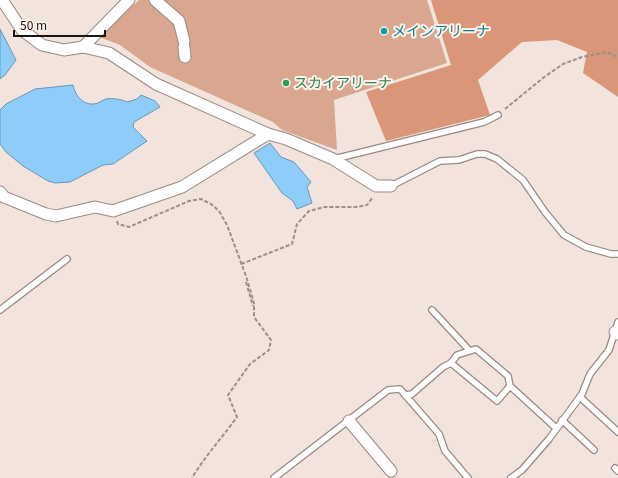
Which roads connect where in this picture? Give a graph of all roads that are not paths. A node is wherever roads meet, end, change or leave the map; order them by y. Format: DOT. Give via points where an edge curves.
graph roads {
  1 [pos="2,0"];
  2 [pos="129,0"];
  3 [pos="155,0"];
  4 [pos="83,47"];
  5 [pos="184,48"];
  6 [pos="498,115"];
  7 [pos="268,134"];
  8 [pos="333,159"];
  9 [pos="391,186"];
  10 [pos="0,192"];
  11 [pos="618,254"];
  12 [pos="67,259"];
  13 [pos="0,310"];
  14 [pos="432,310"];
  15 [pos="617,330"];
  16 [pos="469,350"];
  17 [pos="451,363"];
  18 [pos="510,386"];
  19 [pos="405,395"];
  20 [pos="580,397"];
  21 [pos="562,420"];
  22 [pos="349,421"];
  23 [pos="556,428"];
  24 [pos="618,432"];
  25 [pos="594,450"];
  26 [pos="391,471"];
  27 [pos="274,478"];
  28 [pos="468,478"];
  29 [pos="511,478"];
  1 -- 4 [label="street" via="22,30 42,45 64,50"];
  2 -- 4 [label="street"];
  3 -- 5 [label="street" via="179,21"];
  4 -- 7 [label="street" via="109,53 156,84"];
  6 -- 8 [label="lane" via="484,122"];
  7 -- 8 [label="street"];
  7 -- 10 [label="street" via="182,187 113,211 94,207 56,216 4,197"];
  8 -- 9 [label="street" via="376,186"];
  9 -- 11 [label="lane" via="440,160 459,160 485,154 497,159 523,180 564,235 586,248"];
  12 -- 13 [label="lane"];
  14 -- 16 [label="lane"];
  15 -- 20 [label="lane" via="609,350 590,374"];
  16 -- 17 [label="lane" via="457,355"];
  16 -- 18 [label="lane" via="476,349 508,376"];
  17 -- 18 [label="lane" via="497,401"];
  17 -- 19 [label="lane" via="412,394"];
  18 -- 23 [label="lane"];
  19 -- 22 [label="lane" via="400,389 388,390"];
  19 -- 28 [label="lane" via="439,434 445,452"];
  20 -- 21 [label="lane"];
  20 -- 24 [label="lane"];
  21 -- 23 [label="lane"];
  21 -- 25 [label="lane"];
  22 -- 26 [label="street"];
  22 -- 27 [label="lane"];
  23 -- 29 [label="lane" via="522,470"];
}
